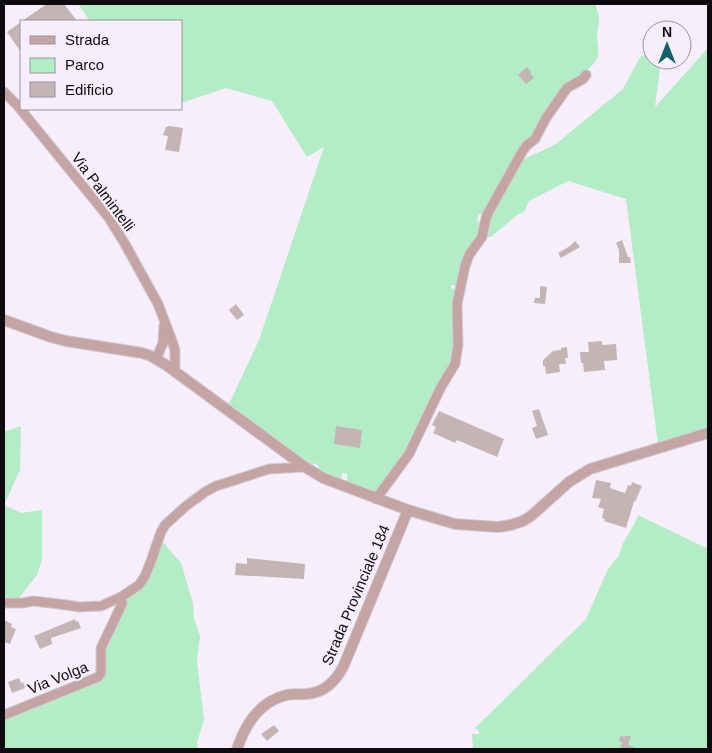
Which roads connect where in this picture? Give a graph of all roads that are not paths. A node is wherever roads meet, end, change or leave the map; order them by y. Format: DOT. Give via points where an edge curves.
graph roads {
  1 [pos="586,75"];
  2 [pos="4,92"];
  3 [pos="20,109"];
  4 [pos="21,110"];
  5 [pos="4,320"];
  6 [pos="164,320"];
  7 [pos="156,359"];
  8 [pos="175,371"];
  9 [pos="708,433"];
  10 [pos="306,467"];
  11 [pos="376,499"];
  12 [pos="408,510"];
  13 [pos="121,597"];
  14 [pos="4,603"];
  15 [pos="4,715"];
  16 [pos="237,749"];
  1 -- 11 [label="street" via="567,88 535,138 522,152 486,218 482,237 465,266 457,304 456,364 441,387 409,454"];
  2 -- 3 [label="street, Via Palmintelli"];
  4 -- 6 [label="street, Via Palmintelli" via="110,218"];
  5 -- 7 [label="street" via="66,341 142,353"];
  6 -- 7 [label="street" via="163,343"];
  6 -- 8 [label="street, Via Palmintelli" via="175,350"];
  7 -- 8 [label="street"];
  8 -- 10 [label="street"];
  9 -- 12 [label="street" via="590,469 569,482 531,516 511,525 455,524"];
  10 -- 11 [label="street" via="323,478"];
  10 -- 13 [label="street" via="269,469 204,492 165,525 145,576 139,585"];
  11 -- 12 [label="street"];
  12 -- 16 [label="street, Strada Provinciale 184" via="338,676 322,691 287,695 263,707 249,722"];
  13 -- 14 [label="street" via="102,606 79,608 33,601"];
  13 -- 15 [label="street, Via Volga" via="122,604 101,648 101,673 98,677"];
}
